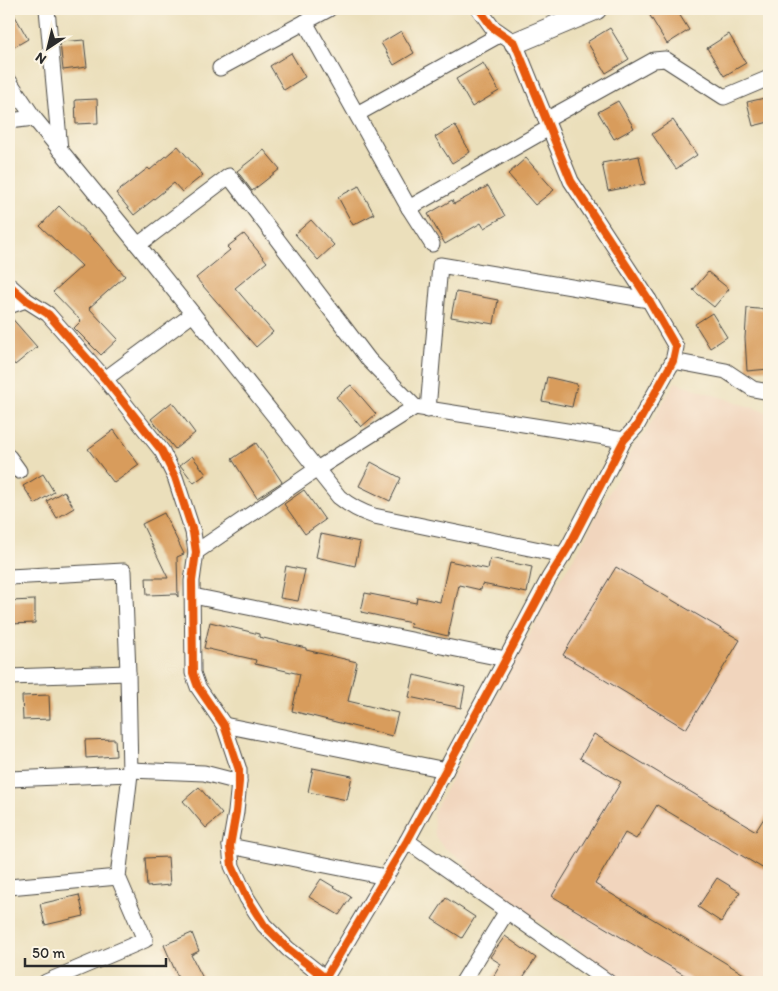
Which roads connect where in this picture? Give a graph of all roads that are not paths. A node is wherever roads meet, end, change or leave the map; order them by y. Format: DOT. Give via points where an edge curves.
graph roads {
  1 [pos="47,9"];
  2 [pos="329,9"];
  3 [pos="479,9"];
  4 [pos="596,9"];
  5 [pos="305,22"];
  6 [pos="508,38"];
  7 [pos="220,68"];
  8 [pos="769,78"];
  9 [pos="9,81"];
  10 [pos="357,114"];
  11 [pos="34,118"];
  12 [pos="9,122"];
  13 [pos="548,124"];
  14 [pos="60,150"];
  15 [pos="409,208"];
  16 [pos="432,244"];
  17 [pos="138,245"];
  18 [pos="9,285"];
  19 [pos="26,300"];
  20 [pos="650,300"];
  21 [pos="9,306"];
  22 [pos="193,314"];
  23 [pos="673,361"];
  24 [pos="105,379"];
  25 [pos="769,392"];
  26 [pos="421,408"];
  27 [pos="624,440"];
  28 [pos="9,457"];
  29 [pos="318,469"];
  30 [pos="19,471"];
  31 [pos="196,552"];
  32 [pos="564,556"];
  33 [pos="9,577"];
  34 [pos="193,596"];
  35 [pos="506,659"];
  36 [pos="128,673"];
  37 [pos="9,677"];
  38 [pos="224,725"];
  39 [pos="446,770"];
  40 [pos="130,772"];
  41 [pos="9,778"];
  42 [pos="239,782"];
  43 [pos="407,841"];
  44 [pos="230,846"];
  45 [pos="118,877"];
  46 [pos="386,877"];
  47 [pos="9,887"];
  48 [pos="507,911"];
  49 [pos="324,980"];
  50 [pos="602,981"];
  51 [pos="46,982"];
  52 [pos="463,982"];
  1 -- 14 [label="street"];
  2 -- 5 [label="street"];
  3 -- 6 [label="street" via="492,26"];
  4 -- 6 [label="street"];
  5 -- 7 [label="street"];
  5 -- 10 [label="street"];
  6 -- 10 [label="street"];
  6 -- 13 [label="street"];
  8 -- 13 [label="street" via="724,97 665,59 654,60"];
  9 -- 11 [label="street"];
  10 -- 15 [label="street"];
  11 -- 12 [label="street"];
  11 -- 14 [label="street"];
  13 -- 15 [label="street"];
  13 -- 20 [label="street" via="571,181"];
  14 -- 17 [label="street"];
  15 -- 16 [label="street"];
  17 -- 22 [label="street"];
  17 -- 26 [label="street" via="229,176 369,360"];
  18 -- 19 [label="street"];
  19 -- 21 [label="street"];
  19 -- 24 [label="street" via="48,314"];
  20 -- 23 [label="street" via="676,347"];
  20 -- 26 [label="street" via="440,265"];
  22 -- 24 [label="street"];
  22 -- 29 [label="street"];
  23 -- 25 [label="street" via="726,371 753,389"];
  23 -- 27 [label="street" via="636,427"];
  24 -- 31 [label="street" via="162,451 175,477 193,532"];
  26 -- 27 [label="street"];
  26 -- 29 [label="street"];
  27 -- 32 [label="street"];
  28 -- 30 [label="street"];
  29 -- 31 [label="street"];
  29 -- 32 [label="street" via="339,497 363,512"];
  31 -- 34 [label="street"];
  32 -- 35 [label="street"];
  33 -- 36 [label="street" via="124,571"];
  34 -- 35 [label="street"];
  34 -- 38 [label="street" via="193,673 198,687"];
  35 -- 39 [label="street"];
  36 -- 37 [label="street"];
  36 -- 40 [label="street"];
  38 -- 39 [label="street"];
  38 -- 42 [label="street" via="239,770"];
  39 -- 43 [label="street"];
  40 -- 41 [label="street"];
  40 -- 42 [label="street" via="204,773"];
  40 -- 45 [label="street"];
  42 -- 44 [label="street"];
  43 -- 46 [label="street"];
  43 -- 48 [label="street"];
  44 -- 46 [label="street"];
  44 -- 49 [label="street" via="232,866 264,925"];
  45 -- 47 [label="street"];
  45 -- 51 [label="street" via="145,940"];
  46 -- 49 [label="street"];
  48 -- 50 [label="street"];
  48 -- 52 [label="street"];
}
